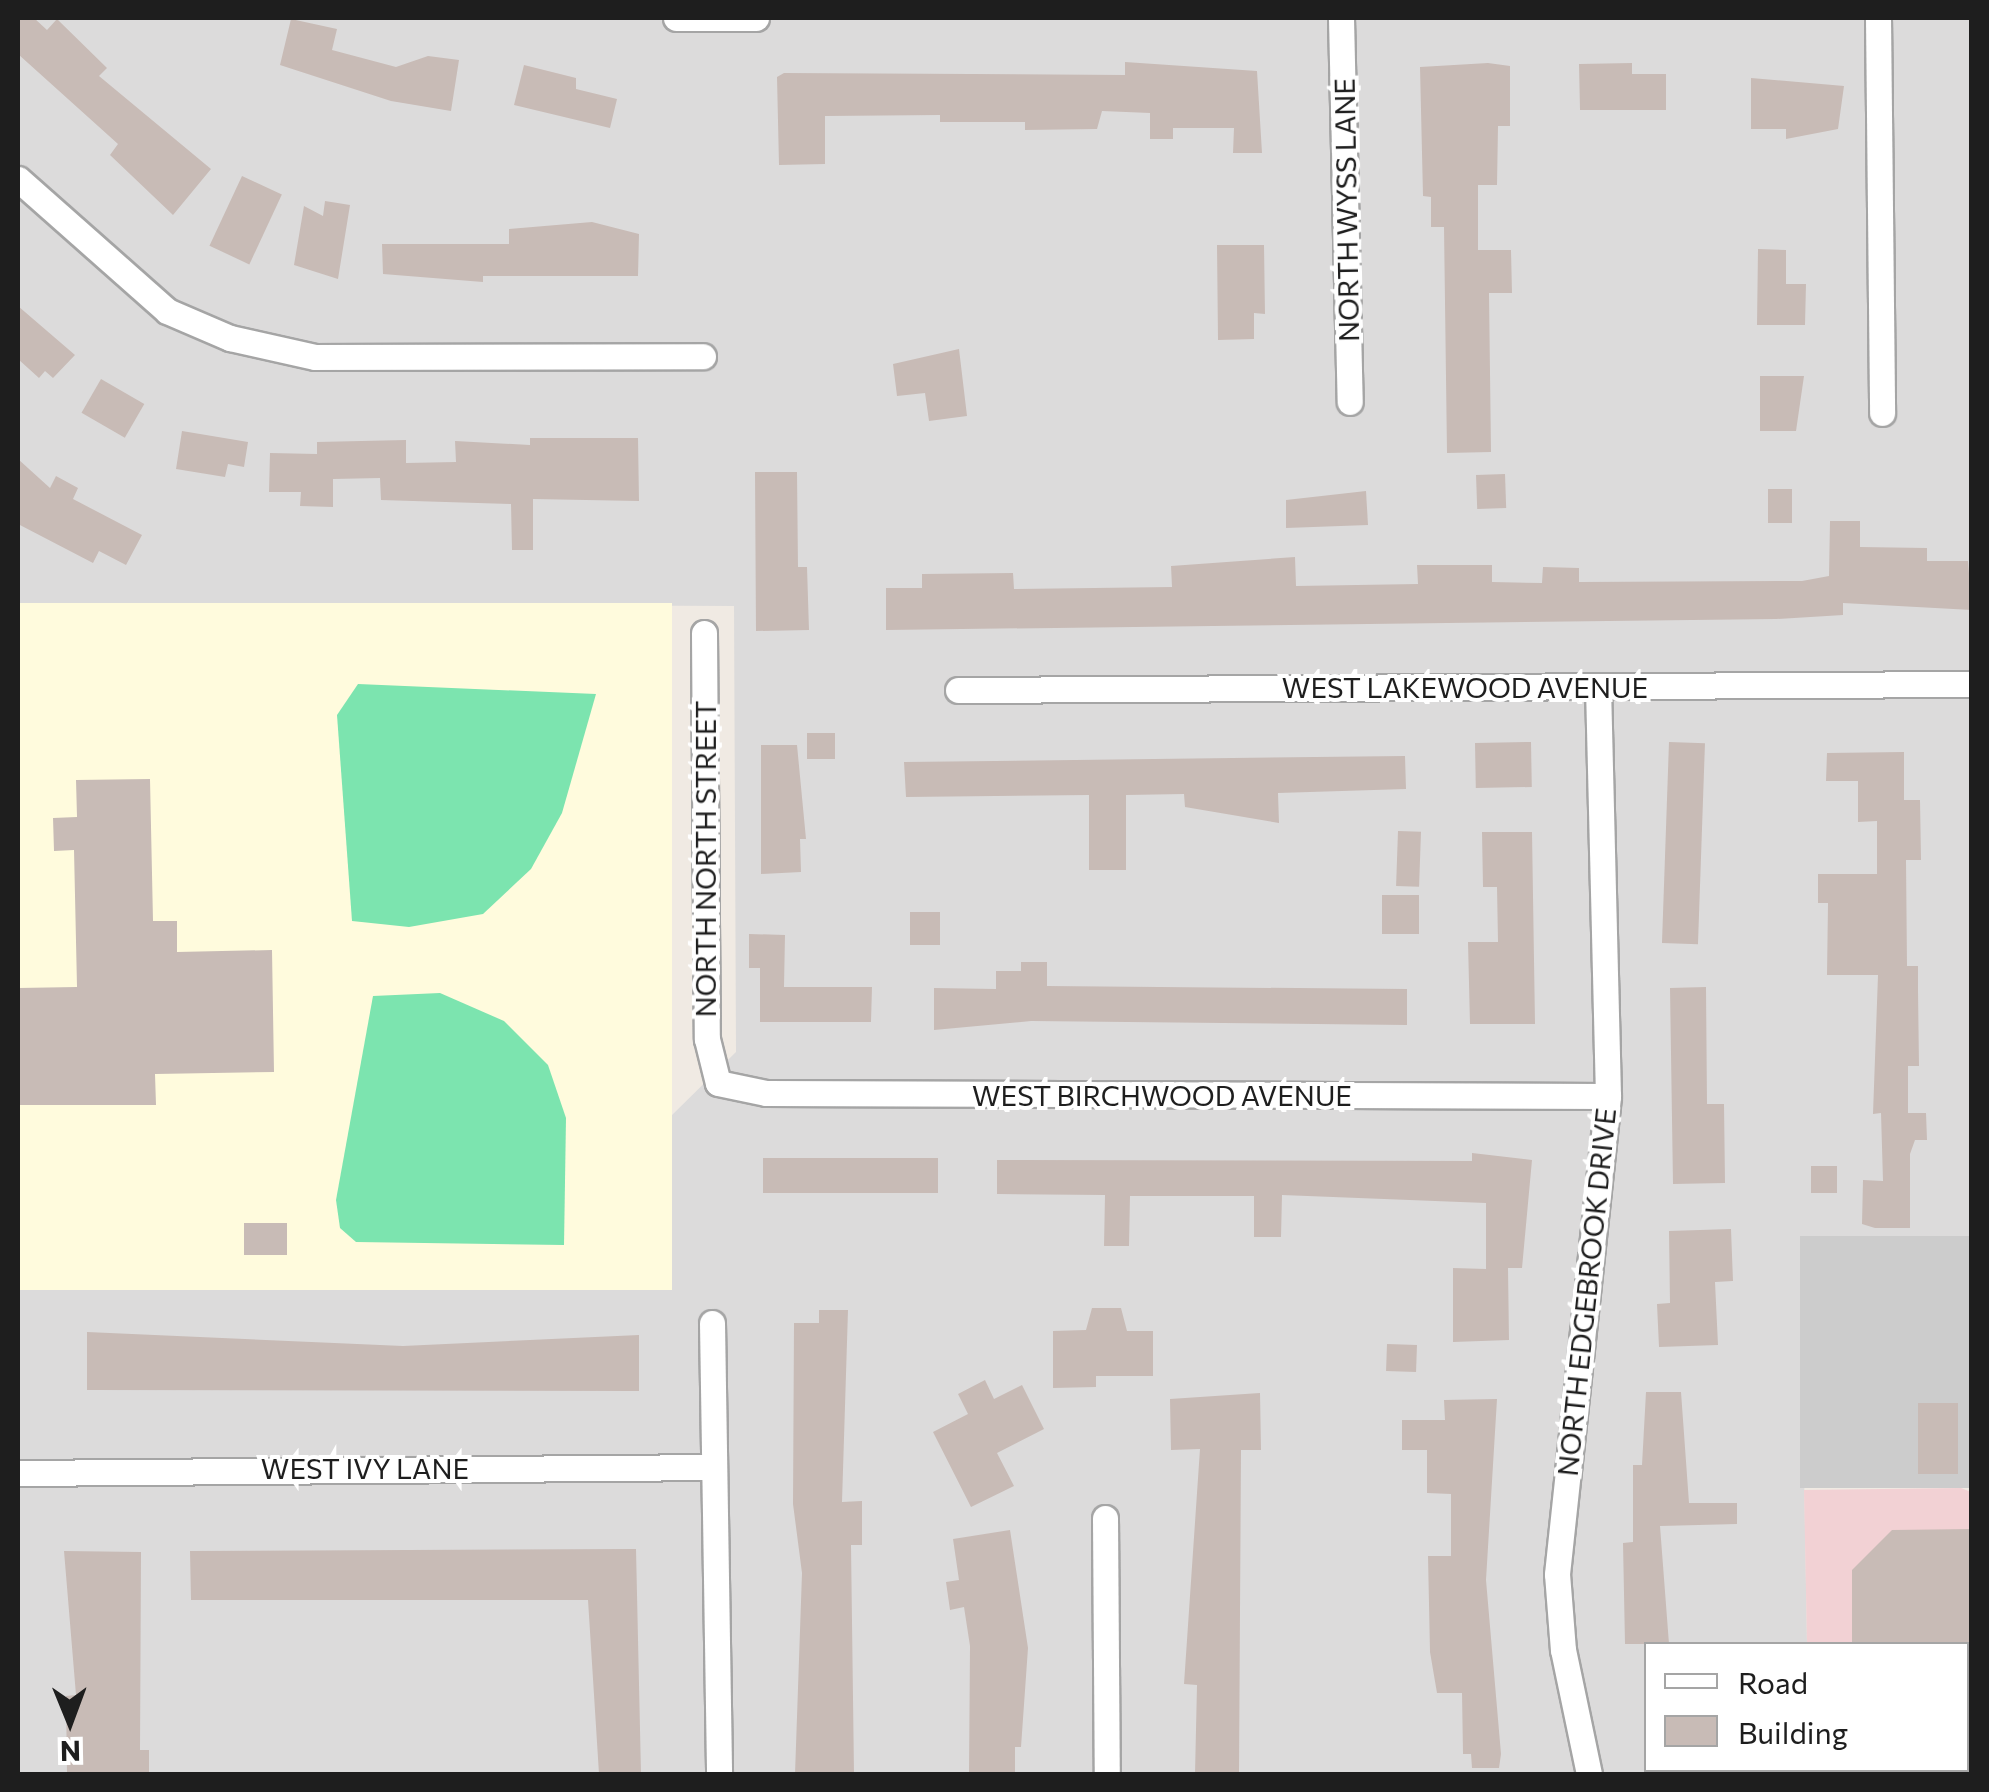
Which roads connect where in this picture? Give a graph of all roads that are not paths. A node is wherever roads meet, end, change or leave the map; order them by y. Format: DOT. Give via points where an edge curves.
graph roads {
  1 [pos="676,18"];
  2 [pos="756,18"];
  3 [pos="1342,18"];
  4 [pos="1878,18"];
  5 [pos="18,179"];
  6 [pos="703,356"];
  7 [pos="1350,402"];
  8 [pos="1882,413"];
  9 [pos="704,632"];
  10 [pos="1972,684"];
  11 [pos="1598,686"];
  12 [pos="958,690"];
  13 [pos="718,1083"];
  14 [pos="1608,1096"];
  15 [pos="712,1322"];
  16 [pos="713,1467"];
  17 [pos="18,1473"];
  18 [pos="1105,1518"];
  19 [pos="719,1774"];
  20 [pos="1107,1774"];
  21 [pos="1588,1774"];
  1 -- 2 [label="street"];
  3 -- 7 [label="street, NORTH WYSS LANE"];
  4 -- 8 [label="street"];
  5 -- 6 [label="street" via="168,310 230,338 315,357"];
  9 -- 13 [label="street, NORTH NORTH STREET" via="706,1040"];
  10 -- 11 [label="street, WEST LAKEWOOD AVENUE"];
  11 -- 12 [label="street, WEST LAKEWOOD AVENUE"];
  11 -- 14 [label="street, NORTH EDGEBROOK DRIVE"];
  13 -- 14 [label="street, WEST BIRCHWOOD AVENUE" via="766,1093"];
  14 -- 21 [label="street, NORTH EDGEBROOK DRIVE" via="1557,1574 1562,1650"];
  15 -- 16 [label="street"];
  16 -- 17 [label="street, WEST IVY LANE"];
  16 -- 19 [label="street"];
  18 -- 20 [label="street"];
}
